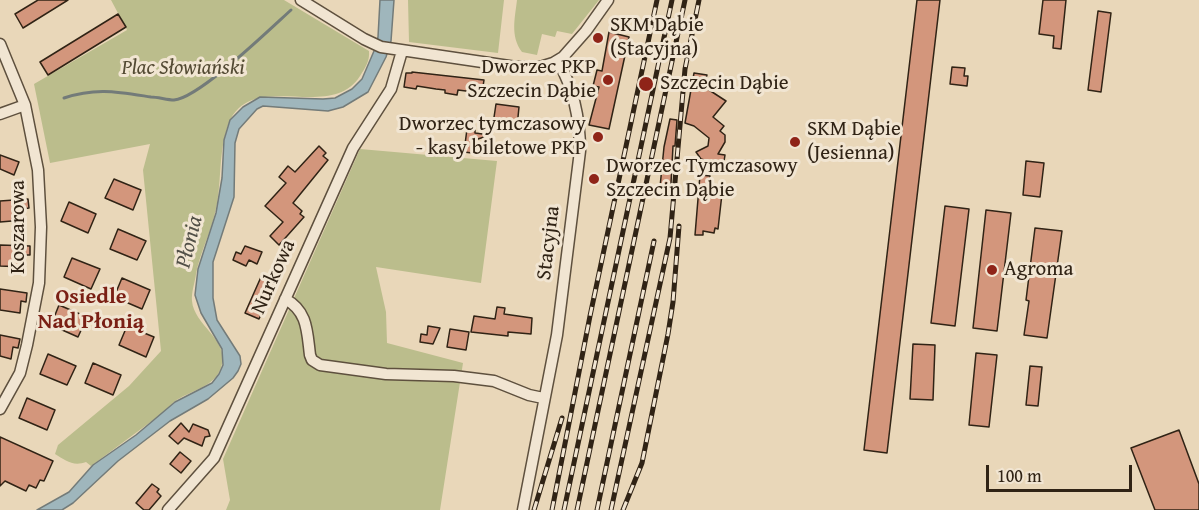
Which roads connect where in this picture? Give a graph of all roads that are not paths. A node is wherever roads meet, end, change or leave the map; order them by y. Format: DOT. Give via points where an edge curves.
graph roads {
  1 [pos="301,0"];
  2 [pos="608,0"];
  3 [pos="0,44"];
  4 [pos="397,51"];
  5 [pos="558,61"];
  6 [pos="25,105"];
  7 [pos="0,114"];
  8 [pos="285,299"];
  9 [pos="543,398"];
  10 [pos="0,409"];
  11 [pos="168,510"];
  12 [pos="523,510"];
  1 -- 4 [label="street" via="372,44"];
  2 -- 5 [label="street" via="586,32"];
  3 -- 6 [label="street, Koszarowa"];
  4 -- 5 [label="street" via="526,68"];
  4 -- 8 [label="street, Nurkowa" via="391,89 353,148"];
  5 -- 9 [label="street, Stacyjna" via="577,109 580,131 558,325"];
  6 -- 7 [label="street"];
  6 -- 10 [label="street, Koszarowa" via="40,185 39,283 20,373"];
  8 -- 9 [label="street" via="300,309 310,355 320,365 494,381"];
  8 -- 11 [label="street, Nurkowa" via="214,458"];
  9 -- 12 [label="street, Stacyjna"];
}
